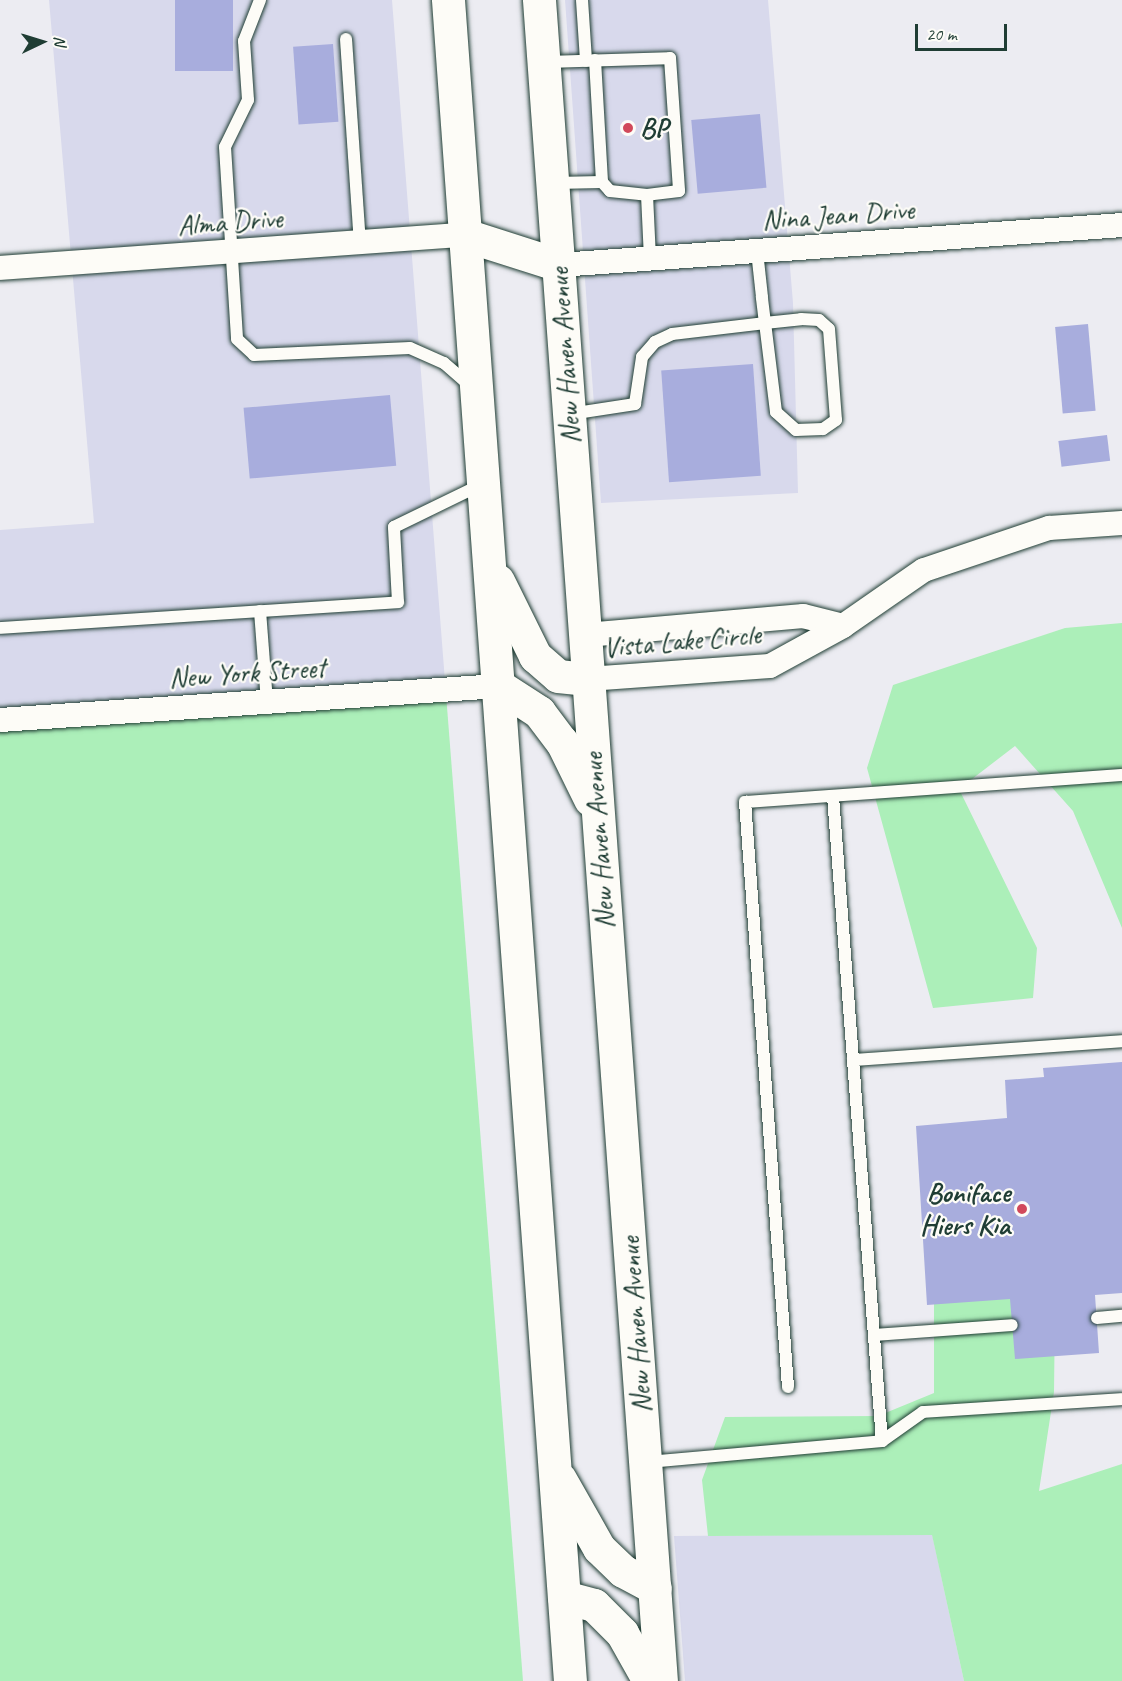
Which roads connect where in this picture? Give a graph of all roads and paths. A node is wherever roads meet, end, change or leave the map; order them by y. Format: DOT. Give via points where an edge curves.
graph roads {
  1 [pos="261,0"];
  2 [pos="448,0"];
  3 [pos="539,0"];
  4 [pos="582,0"];
  5 [pos="346,39"];
  6 [pos="590,60"];
  7 [pos="543,62"];
  8 [pos="602,182"];
  9 [pos="552,183"];
  10 [pos="647,195"];
  11 [pos="1122,225"];
  12 [pos="465,235"];
  13 [pos="360,242"];
  14 [pos="757,251"];
  15 [pos="231,252"];
  16 [pos="650,258"];
  17 [pos="559,265"];
  18 [pos="0,268"];
  19 [pos="765,323"];
  20 [pos="477,393"];
  21 [pos="570,414"];
  22 [pos="484,483"];
  23 [pos="1122,524"];
  24 [pos="490,566"];
  25 [pos="260,611"];
  26 [pos="843,626"];
  27 [pos="0,628"];
  28 [pos="586,636"];
  29 [pos="588,679"];
  30 [pos="499,686"];
  31 [pos="267,702"];
  32 [pos="0,720"];
  33 [pos="1122,775"];
  34 [pos="833,796"];
  35 [pos="597,814"];
  36 [pos="1122,1041"];
  37 [pos="853,1060"];
  38 [pos="1122,1316"];
  39 [pos="1097,1318"];
  40 [pos="1012,1324"];
  41 [pos="874,1335"];
  42 [pos="788,1387"];
  43 [pos="1122,1399"];
  44 [pos="882,1441"];
  45 [pos="646,1462"];
  46 [pos="556,1472"];
  47 [pos="655,1588"];
  48 [pos="564,1597"];
  49 [pos="570,1681"];
  50 [pos="649,1681"];
  51 [pos="661,1681"];
  1 -- 15 [label="lane" via="244,41 248,100 225,147"];
  2 -- 12 [label="main road"];
  3 -- 7 [label="main road, New Haven Avenue"];
  4 -- 6 [label="lane"];
  5 -- 13 [label="lane"];
  6 -- 7 [label="lane"];
  6 -- 8 [label="lane"];
  6 -- 10 [label="lane" via="670,57 679,191"];
  7 -- 9 [label="main road, New Haven Avenue"];
  8 -- 9 [label="lane"];
  8 -- 10 [label="lane" via="610,191"];
  9 -- 17 [label="main road, New Haven Avenue"];
  10 -- 16 [label="lane"];
  11 -- 14 [label="street, Nina Jean Drive"];
  12 -- 13 [label="street, Alma Drive"];
  12 -- 17 [label="main road"];
  12 -- 20 [label="main road"];
  13 -- 15 [label="street, Alma Drive"];
  14 -- 16 [label="street, Nina Jean Drive"];
  14 -- 19 [label="lane"];
  15 -- 18 [label="street, Alma Drive"];
  15 -- 20 [label="lane" via="233,323 244,351 410,348 444,363"];
  16 -- 17 [label="street, Nina Jean Drive"];
  17 -- 21 [label="main road, New Haven Avenue"];
  19 -- 19 [label="lane" via="776,412 786,427 823,429 836,420 829,329 819,320"];
  19 -- 21 [label="lane" via="672,334 655,342 642,357 635,404"];
  20 -- 22 [label="main road"];
  21 -- 28 [label="main road, New Haven Avenue"];
  22 -- 24 [label="main road"];
  22 -- 25 [label="lane" via="393,527 398,602"];
  23 -- 26 [label="street, Vista Lake Circle" via="1049,528 924,570"];
  24 -- 29 [label="main road" via="535,656 558,676"];
  24 -- 30 [label="main road"];
  25 -- 27 [label="lane"];
  25 -- 31 [label="lane"];
  26 -- 28 [label="street, Vista Lake Circle" via="803,616"];
  26 -- 29 [label="street, Vista Lake Circle" via="770,666"];
  28 -- 29 [label="main road, New Haven Avenue"];
  29 -- 35 [label="main road, New Haven Avenue"];
  30 -- 31 [label="street, New York Street"];
  30 -- 35 [label="main road" via="539,712 562,742"];
  30 -- 46 [label="main road"];
  31 -- 32 [label="street, New York Street"];
  33 -- 34 [label="lane"];
  34 -- 37 [label="lane"];
  34 -- 42 [label="lane" via="746,802"];
  35 -- 45 [label="main road, New Haven Avenue"];
  36 -- 37 [label="lane"];
  37 -- 41 [label="lane"];
  38 -- 39 [label="lane"];
  40 -- 41 [label="lane"];
  41 -- 44 [label="lane"];
  43 -- 44 [label="lane" via="923,1412"];
  44 -- 45 [label="lane"];
  45 -- 47 [label="main road, New Haven Avenue"];
  46 -- 47 [label="main road" via="599,1548 623,1571"];
  46 -- 48 [label="main road"];
  47 -- 51 [label="main road, New Haven Avenue"];
  48 -- 49 [label="main road"];
  48 -- 50 [label="main road" via="594,1605 622,1633"];
}
